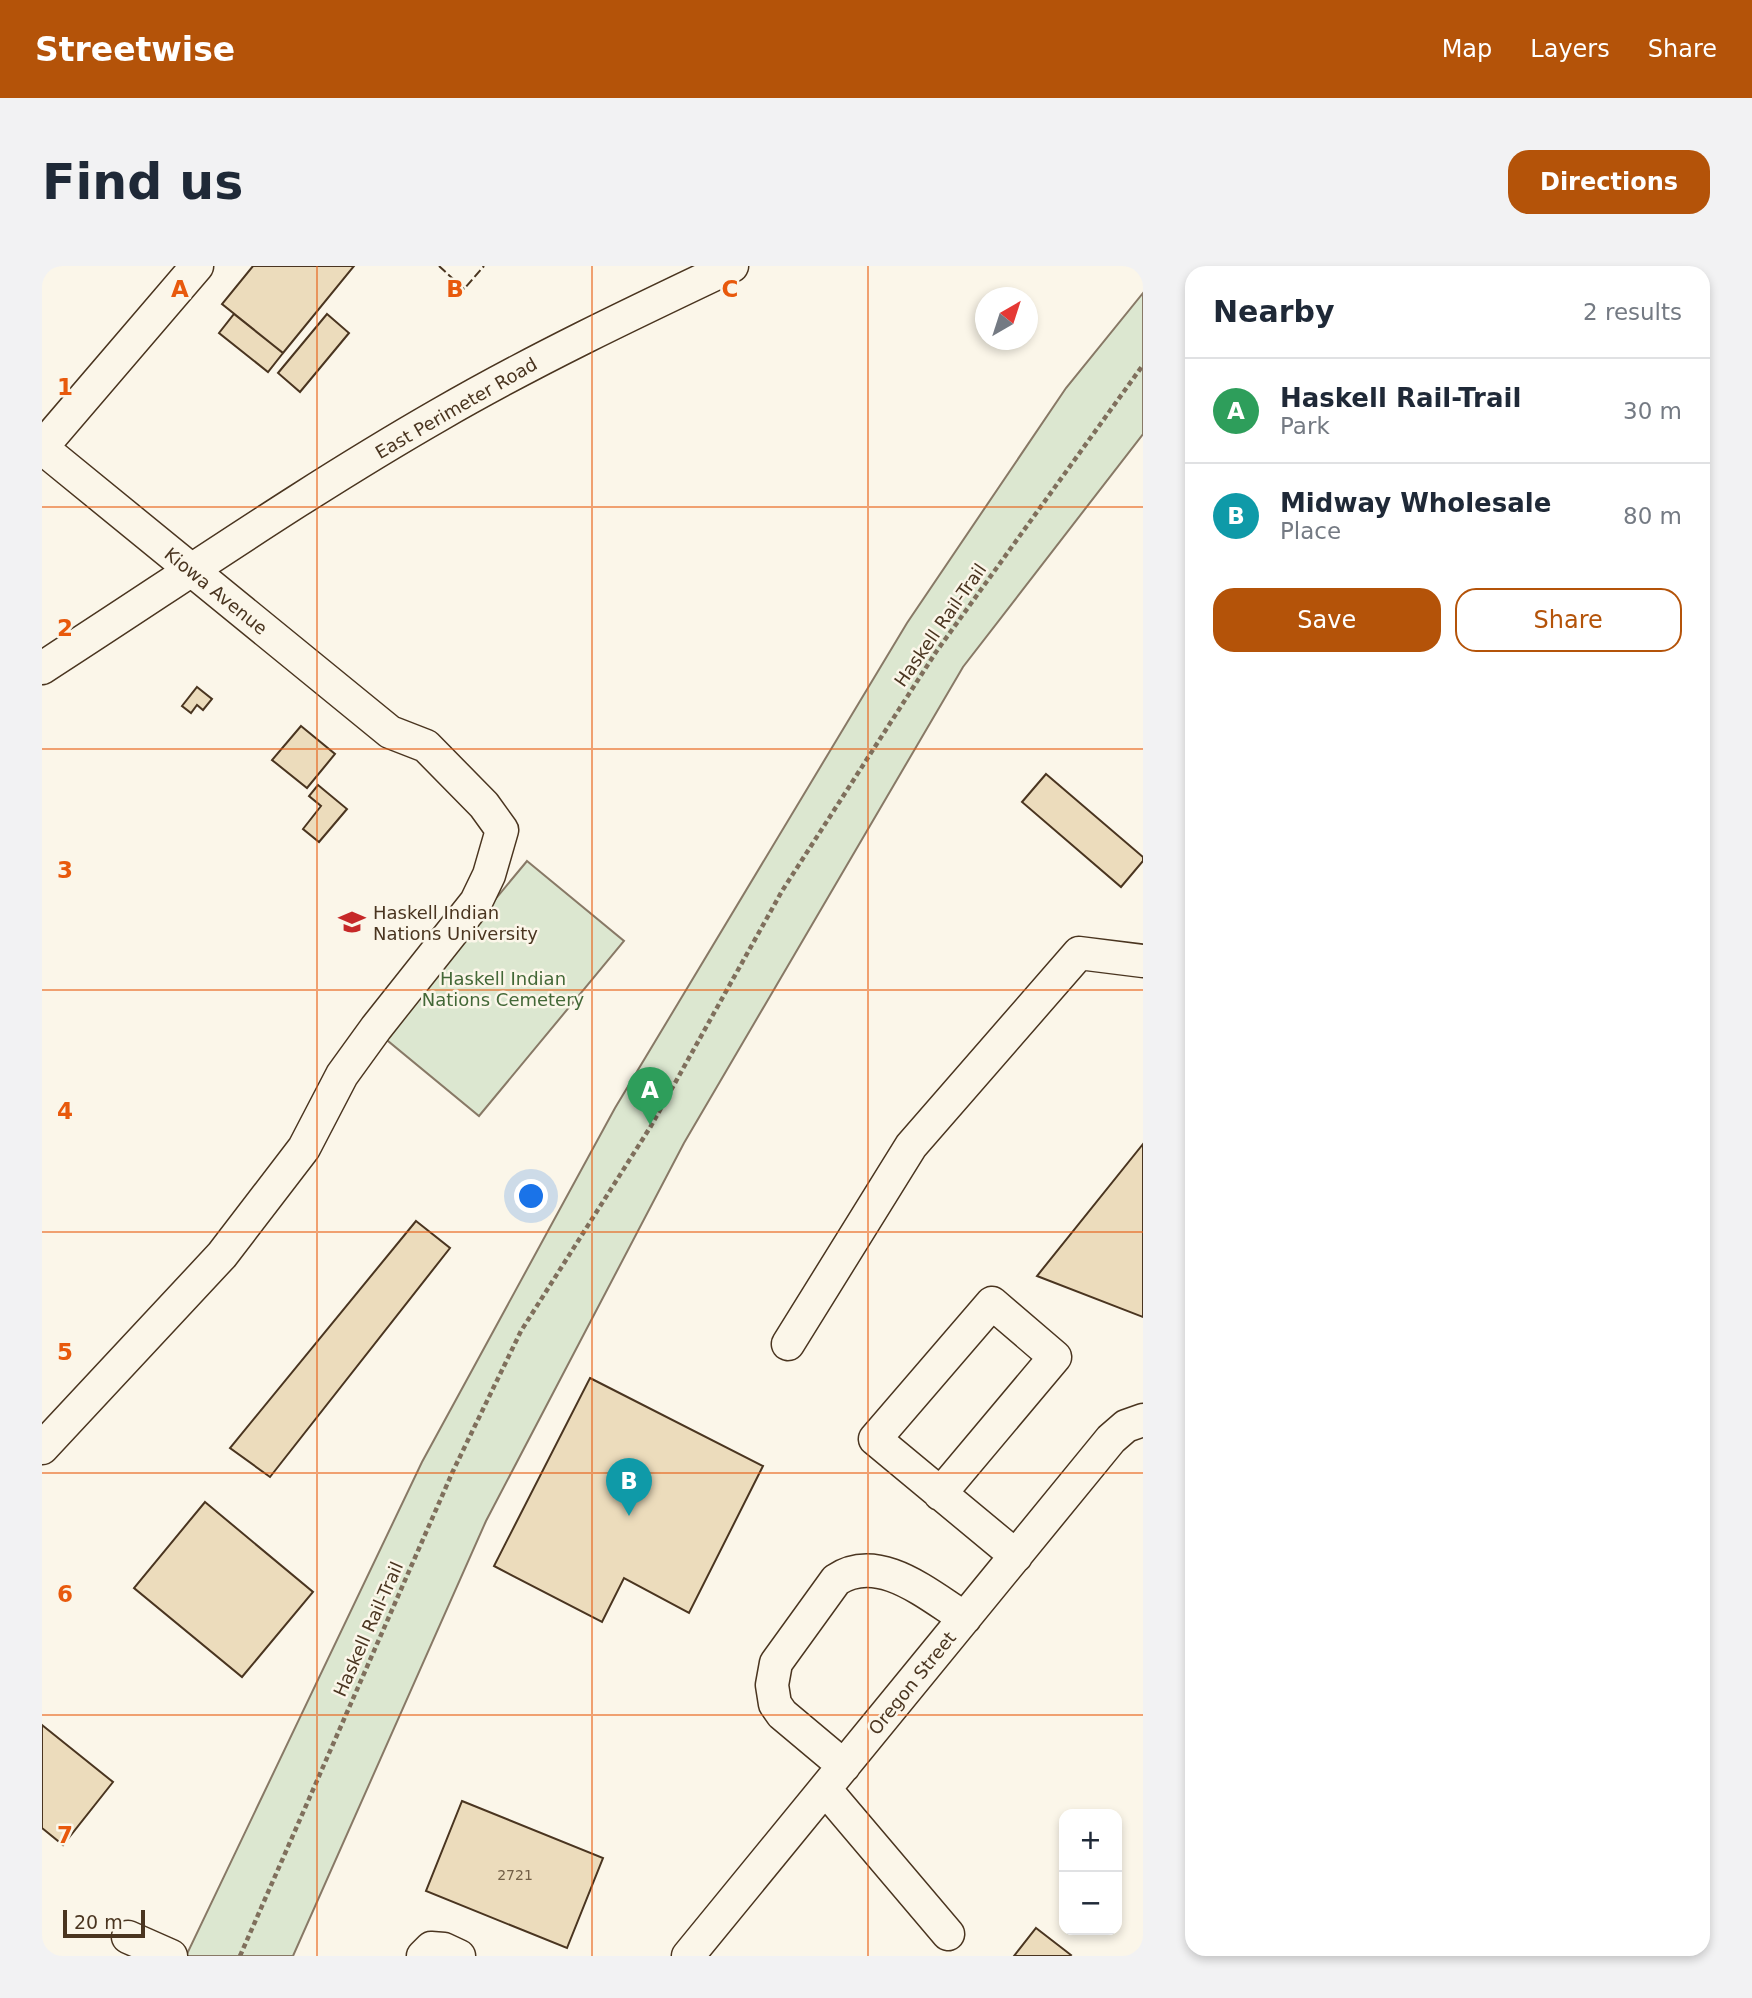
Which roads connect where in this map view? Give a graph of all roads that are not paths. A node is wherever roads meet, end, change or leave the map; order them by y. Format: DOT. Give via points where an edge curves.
graph roads {
  1 [pos="197,266"];
  2 [pos="732,266"];
  3 [pos="42,448"];
  4 [pos="192,572"];
  5 [pos="42,668"];
  6 [pos="1143,961"];
  7 [pos="788,1344"];
  8 [pos="1143,1420"];
  9 [pos="42,1448"];
  10 [pos="940,1494"];
  11 [pos="1016,1556"];
  12 [pos="965,1618"];
  13 [pos="834,1777"];
  14 [pos="948,1934"];
  15 [pos="128,1937"];
  16 [pos="171,1956"];
  17 [pos="423,1956"];
  18 [pos="459,1956"];
  19 [pos="688,1956"];
  1 -- 3 [label="street"];
  2 -- 4 [label="street, East Perimeter Road" via="548,355 439,415"];
  3 -- 4 [label="street, Kiowa Avenue"];
  4 -- 5 [label="street, East Perimeter Road"];
  4 -- 9 [label="street, Kiowa Avenue" via="390,733 426,746 502,830 476,902 341,1075 304,1148 222,1255"];
  6 -- 7 [label="street" via="1079,953 911,1146"];
  8 -- 11 [label="street, Oregon Street" via="1126,1426 1111,1439"];
  10 -- 10 [label="street" via="1055,1357 992,1303 875,1439"];
  10 -- 11 [label="street"];
  11 -- 12 [label="street, Oregon Street"];
  12 -- 13 [label="street, Oregon Street"];
  12 -- 13 [label="street" via="896,1575 866,1570 848,1572 836,1580 776,1663 772,1685 775,1704"];
  13 -- 14 [label="street"];
  13 -- 19 [label="street, Oregon Street"];
  15 -- 16 [label="street"];
  17 -- 18 [label="street" via="431,1948"];
}
